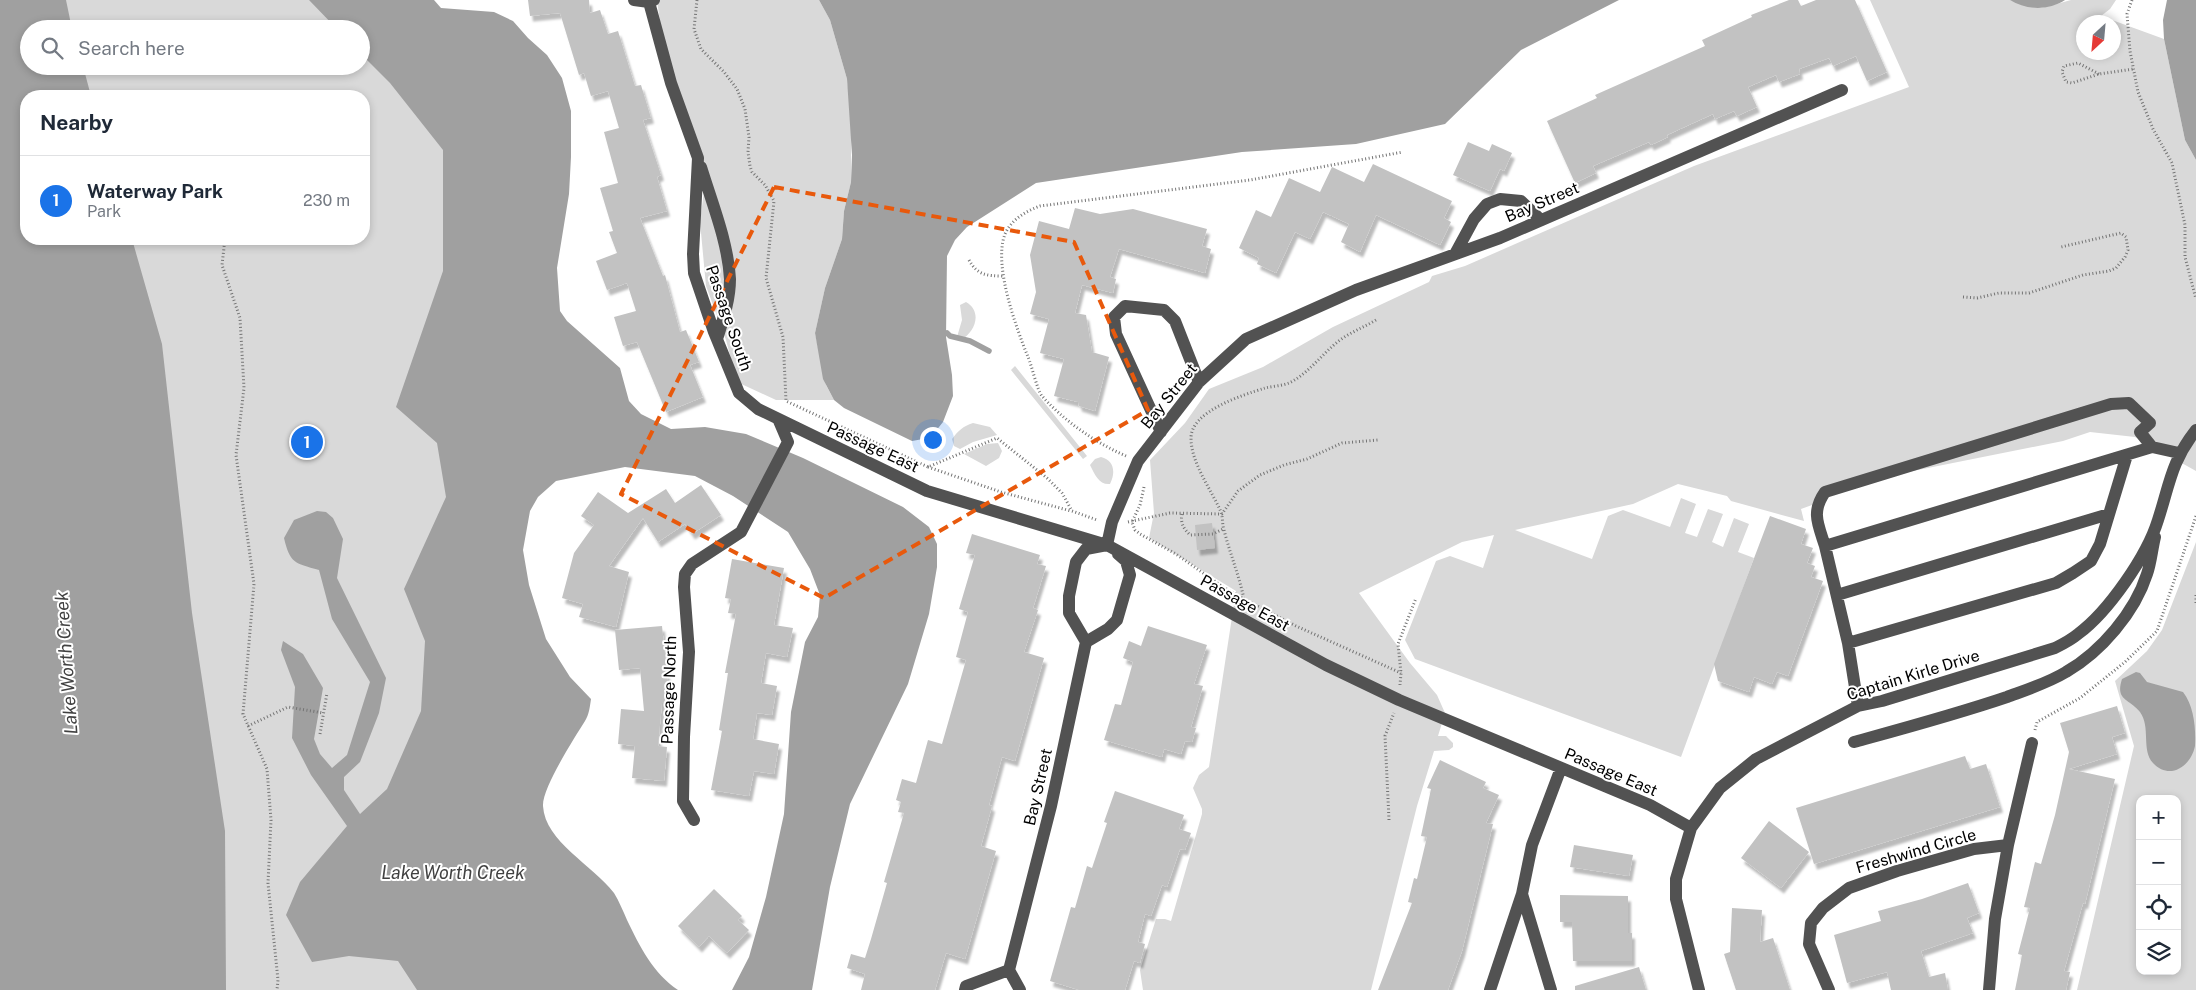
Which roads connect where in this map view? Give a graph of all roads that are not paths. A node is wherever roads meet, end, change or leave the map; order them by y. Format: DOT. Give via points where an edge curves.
graph roads {
  1 [pos="634,0"];
  2 [pos="652,1"];
  3 [pos="1842,90"];
  4 [pos="698,158"];
  5 [pos="1541,220"];
  6 [pos="1455,254"];
  7 [pos="717,339"];
  8 [pos="1199,382"];
  9 [pos="779,421"];
  10 [pos="2196,430"];
  11 [pos="1161,432"];
  12 [pos="2152,447"];
  13 [pos="2179,453"];
  14 [pos="2127,455"];
  15 [pos="2109,514"];
  16 [pos="2157,522"];
  17 [pos="1107,545"];
  18 [pos="1825,546"];
  19 [pos="1837,595"];
  20 [pos="1086,642"];
  21 [pos="1848,643"];
  22 [pos="1858,706"];
  23 [pos="1854,742"];
  24 [pos="2032,743"];
  25 [pos="1561,768"];
  26 [pos="694,820"];
  27 [pos="1691,828"];
  28 [pos="2008,845"];
  29 [pos="1522,894"];
  30 [pos="1009,970"];
  31 [pos="965,990"];
  32 [pos="1020,990"];
  33 [pos="1490,990"];
  34 [pos="1551,990"];
  35 [pos="1699,990"];
  36 [pos="1829,990"];
  37 [pos="1989,990"];
  1 -- 2 [label="street"];
  2 -- 4 [label="street, Passage South" via="671,83"];
  3 -- 5 [label="street, Bay Street"];
  4 -- 7 [label="street, Passage South" via="693,264"];
  4 -- 7 [label="street" via="724,246 730,279 728,304"];
  5 -- 6 [label="street, Bay Street"];
  5 -- 6 [label="street" via="1520,201 1500,199 1488,204 1474,219"];
  6 -- 8 [label="street, Bay Street" via="1356,290 1246,339"];
  7 -- 9 [label="street, Passage South" via="739,393"];
  8 -- 11 [label="street, Bay Street"];
  8 -- 11 [label="street" via="1175,322 1164,310 1125,306 1114,317 1116,334"];
  9 -- 17 [label="street, Passage East" via="927,490"];
  9 -- 26 [label="street, Passage North" via="788,442 740,532 692,564 685,574 689,652 683,801"];
  10 -- 13 [label="street, Captain Kirle Drive"];
  11 -- 17 [label="street, Bay Street" via="1138,461 1112,522"];
  12 -- 13 [label="street"];
  12 -- 14 [label="street"];
  12 -- 18 [label="street" via="2140,432 2150,423 2129,403 2111,404 1825,492 1817,504"];
  13 -- 16 [label="street, Captain Kirle Drive"];
  14 -- 15 [label="street"];
  14 -- 18 [label="street"];
  15 -- 19 [label="street"];
  15 -- 21 [label="street" via="2091,561 2056,583"];
  16 -- 22 [label="street, Captain Kirle Drive" via="2131,575 2100,613 2071,639 2056,648"];
  16 -- 23 [label="street" via="2147,574 2135,600 2118,625 2085,659 2066,673 1982,705"];
  17 -- 20 [label="street" via="1086,549 1076,562 1069,614"];
  17 -- 20 [label="street" via="1126,561 1130,575 1117,620"];
  17 -- 25 [label="street, Passage East" via="1326,665 1399,700"];
  18 -- 19 [label="street"];
  19 -- 21 [label="street"];
  20 -- 30 [label="street, Bay Street" via="1051,806"];
  21 -- 22 [label="street"];
  22 -- 27 [label="street, Captain Kirle Drive" via="1756,759 1720,788"];
  24 -- 28 [label="street"];
  25 -- 27 [label="street, Passage East" via="1650,806"];
  25 -- 29 [label="street" via="1532,845"];
  27 -- 35 [label="street, Captain Kirle Drive" via="1676,879 1676,899"];
  28 -- 36 [label="street, Freshwind Circle" via="1974,849 1897,871 1849,888 1823,908 1811,923 1809,944"];
  28 -- 37 [label="street" via="1995,919"];
  29 -- 33 [label="street"];
  29 -- 34 [label="street"];
  30 -- 31 [label="street" via="966,986"];
  30 -- 32 [label="street"];
}
